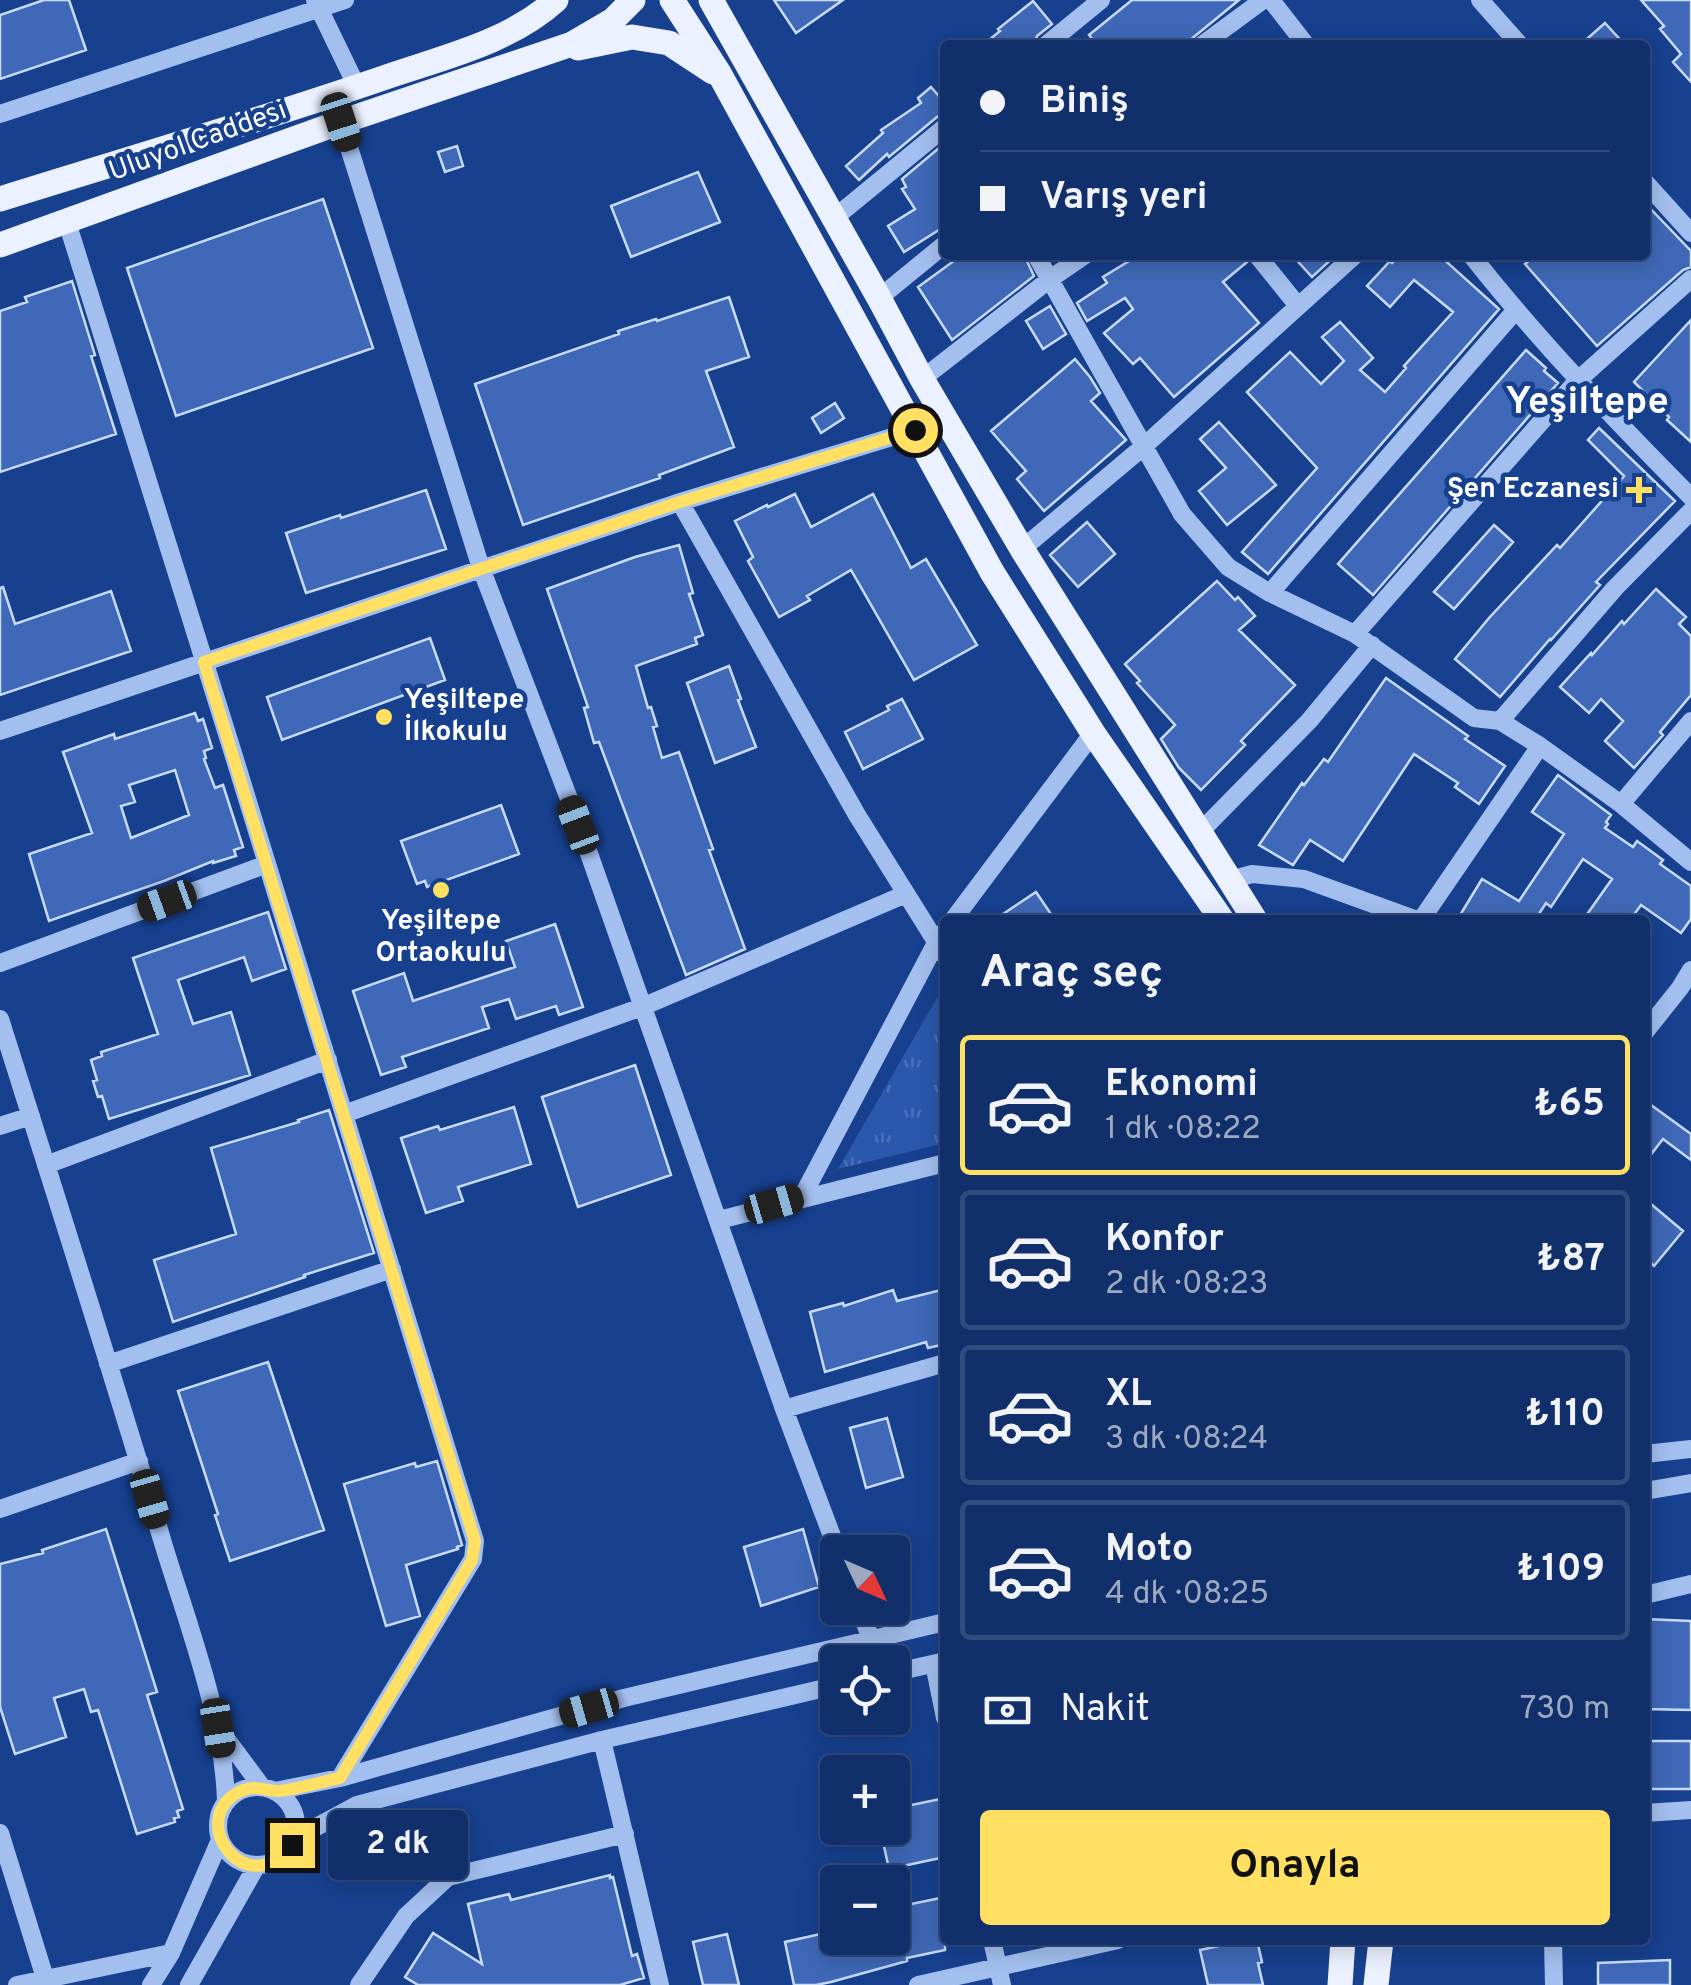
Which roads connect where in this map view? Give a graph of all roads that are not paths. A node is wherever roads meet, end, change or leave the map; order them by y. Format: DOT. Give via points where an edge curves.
graph roads {
  1 [pos="345,0"];
  2 [pos="556,0"];
  3 [pos="633,0"];
  4 [pos="672,0"];
  5 [pos="711,0"];
  6 [pos="1101,0"];
  7 [pos="1263,0"];
  8 [pos="1271,0"];
  9 [pos="1480,0"];
  10 [pos="317,4"];
  11 [pos="1052,40"];
  12 [pos="1209,40"];
  13 [pos="1302,40"];
  14 [pos="1516,40"];
  15 [pos="544,54"];
  16 [pos="357,88"];
  17 [pos="728,90"];
  18 [pos="0,114"];
  19 [pos="341,122"];
  20 [pos="940,131"];
  21 [pos="1650,188"];
  22 [pos="0,198"];
  23 [pos="833,219"];
  24 [pos="66,222"];
  25 [pos="1691,233"];
  26 [pos="0,244"];
  27 [pos="940,248"];
  28 [pos="1039,260"];
  29 [pos="1078,260"];
  30 [pos="1261,260"];
  31 [pos="1349,260"];
  32 [pos="1475,260"];
  33 [pos="1691,278"];
  34 [pos="1050,279"];
  35 [pos="880,298"];
  36 [pos="1298,306"];
  37 [pos="1515,311"];
  38 [pos="922,379"];
  39 [pos="1578,381"];
  40 [pos="915,430"];
  41 [pos="1143,446"];
  42 [pos="1691,497"];
  43 [pos="680,502"];
  44 [pos="1691,512"];
  45 [pos="1022,549"];
  46 [pos="481,568"];
  47 [pos="1270,593"];
  48 [pos="1355,634"];
  49 [pos="1372,645"];
  50 [pos="204,662"];
  51 [pos="1691,720"];
  52 [pos="1500,721"];
  53 [pos="0,732"];
  54 [pos="1093,733"];
  55 [pos="1540,746"];
  56 [pos="1621,804"];
  57 [pos="1198,832"];
  58 [pos="1691,862"];
  59 [pos="268,864"];
  60 [pos="1230,880"];
  61 [pos="906,894"];
  62 [pos="957,915"];
  63 [pos="1219,915"];
  64 [pos="1252,915"];
  65 [pos="1405,915"];
  66 [pos="1422,915"];
  67 [pos="940,940"];
  68 [pos="940,947"];
  69 [pos="0,962"];
  70 [pos="1691,970"];
  71 [pos="642,1007"];
  72 [pos="0,1019"];
  73 [pos="1650,1021"];
  74 [pos="328,1060"];
  75 [pos="344,1114"];
  76 [pos="31,1116"];
  77 [pos="0,1126"];
  78 [pos="940,1163"];
  79 [pos="46,1165"];
  80 [pos="802,1197"];
  81 [pos="718,1220"];
  82 [pos="392,1269"];
  83 [pos="108,1364"];
  84 [pos="940,1365"];
  85 [pos="784,1409"];
  86 [pos="1691,1449"];
  87 [pos="1650,1453"];
  88 [pos="139,1461"];
  89 [pos="1691,1486"];
  90 [pos="1650,1490"];
  91 [pos="0,1509"];
  92 [pos="832,1535"];
  93 [pos="1691,1584"];
  94 [pos="1650,1594"];
  95 [pos="940,1623"];
  96 [pos="865,1625"];
  97 [pos="870,1639"];
  98 [pos="939,1663"];
  99 [pos="910,1669"];
  100 [pos="820,1689"];
  101 [pos="218,1728"];
  102 [pos="602,1740"];
  103 [pos="340,1778"];
  104 [pos="269,1789"];
  105 [pos="226,1802"];
  106 [pos="1691,1810"];
  107 [pos="1650,1813"];
  108 [pos="0,1834"];
  109 [pos="626,1834"];
  110 [pos="294,1839"];
  111 [pos="220,1840"];
  112 [pos="257,1865"];
  113 [pos="993,1945"];
  114 [pos="1095,1945"];
  115 [pos="1343,1945"];
  116 [pos="1380,1945"];
  117 [pos="1554,1945"];
  118 [pos="171,1953"];
  119 [pos="997,1966"];
  120 [pos="45,1978"];
  121 [pos="18,1985"];
  122 [pos="151,1985"];
  123 [pos="189,1985"];
  124 [pos="358,1985"];
  125 [pos="660,1985"];
  126 [pos="918,1985"];
  127 [pos="1002,1985"];
  128 [pos="1340,1985"];
  129 [pos="1376,1985"];
  130 [pos="1554,1985"];
  1 -- 10 [label="street"];
  2 -- 16 [label="main road, Uluyol Caddesi" via="487,42"];
  3 -- 15 [label="main road, Uluyol Caddesi" via="613,20"];
  4 -- 17 [label="main road"];
  5 -- 23 [label="main road"];
  6 -- 11 [label="street"];
  7 -- 12 [label="street"];
  8 -- 13 [label="street"];
  9 -- 14 [label="street"];
  10 -- 16 [label="street"];
  10 -- 18 [label="street"];
  15 -- 17 [label="main road" via="632,37 669,43 710,68"];
  15 -- 19 [label="main road, Uluyol Caddesi"];
  16 -- 22 [label="main road, Uluyol Caddesi"];
  17 -- 40 [label="main road"];
  19 -- 24 [label="main road, Uluyol Caddesi"];
  19 -- 46 [label="street"];
  20 -- 23 [label="street"];
  21 -- 25 [label="street"];
  23 -- 35 [label="main road"];
  24 -- 26 [label="main road, Uluyol Caddesi"];
  24 -- 50 [label="street"];
  27 -- 35 [label="street"];
  28 -- 34 [label="street"];
  29 -- 34 [label="street"];
  30 -- 36 [label="street"];
  31 -- 36 [label="street"];
  32 -- 37 [label="street"];
  33 -- 39 [label="street"];
  34 -- 38 [label="street"];
  34 -- 41 [label="street"];
  35 -- 38 [label="main road"];
  36 -- 41 [label="street"];
  37 -- 39 [label="street"];
  37 -- 47 [label="street"];
  38 -- 45 [label="main road"];
  39 -- 42 [label="street"];
  39 -- 48 [label="street"];
  40 -- 43 [label="street"];
  40 -- 54 [label="main road" via="992,572"];
  41 -- 45 [label="street"];
  41 -- 47 [label="street" via="1182,514 1228,567"];
  43 -- 46 [label="street"];
  43 -- 61 [label="street"];
  44 -- 52 [label="street"];
  45 -- 57 [label="main road"];
  46 -- 50 [label="street"];
  46 -- 71 [label="street"];
  47 -- 48 [label="street"];
  48 -- 49 [label="street"];
  49 -- 52 [label="street" via="1474,718"];
  49 -- 57 [label="street" via="1309,721"];
  50 -- 53 [label="street"];
  50 -- 59 [label="street"];
  51 -- 56 [label="street"];
  52 -- 55 [label="street"];
  54 -- 62 [label="street"];
  54 -- 63 [label="main road"];
  55 -- 56 [label="street"];
  55 -- 66 [label="street"];
  56 -- 58 [label="street"];
  57 -- 60 [label="main road"];
  59 -- 69 [label="street"];
  59 -- 74 [label="street"];
  60 -- 64 [label="main road"];
  60 -- 65 [label="street" via="1252,874 1304,879"];
  61 -- 67 [label="street"];
  61 -- 71 [label="street"];
  68 -- 80 [label="street"];
  70 -- 73 [label="street"];
  71 -- 75 [label="street"];
  71 -- 81 [label="street"];
  72 -- 76 [label="street"];
  74 -- 75 [label="street"];
  74 -- 79 [label="street"];
  75 -- 82 [label="street"];
  76 -- 77 [label="street"];
  76 -- 79 [label="street"];
  78 -- 80 [label="street"];
  79 -- 83 [label="street"];
  80 -- 81 [label="street"];
  81 -- 85 [label="street"];
  82 -- 83 [label="street"];
  82 -- 103 [label="street" via="475,1541 472,1560"];
  83 -- 88 [label="street"];
  84 -- 85 [label="street"];
  85 -- 92 [label="street"];
  86 -- 87 [label="street"];
  88 -- 91 [label="street"];
  88 -- 101 [label="street"];
  89 -- 90 [label="street"];
  93 -- 94 [label="street"];
  95 -- 97 [label="street"];
  96 -- 97 [label="street"];
  97 -- 103 [label="street" via="624,1698"];
  98 -- 99 [label="street"];
  100 -- 102 [label="street"];
  101 -- 104 [label="street"];
  101 -- 105 [label="street"];
  102 -- 109 [label="street"];
  102 -- 110 [label="street" via="357,1805"];
  103 -- 104 [label="street"];
  104 -- 105 [label="street" via="249,1788"];
  104 -- 110 [label="street" via="292,1809"];
  105 -- 111 [label="street"];
  106 -- 107 [label="street"];
  108 -- 120 [label="street"];
  109 -- 124 [label="street" via="448,1877 406,1916"];
  109 -- 125 [label="street"];
  110 -- 112 [label="street" via="284,1855"];
  111 -- 112 [label="street" via="237,1860"];
  111 -- 118 [label="street"];
  112 -- 123 [label="street"];
  113 -- 119 [label="street"];
  114 -- 119 [label="street"];
  115 -- 128 [label="main road"];
  116 -- 129 [label="main road"];
  117 -- 130 [label="street"];
  118 -- 120 [label="street"];
  118 -- 122 [label="street"];
  119 -- 126 [label="street"];
  119 -- 127 [label="street"];
  120 -- 121 [label="street"];
}
